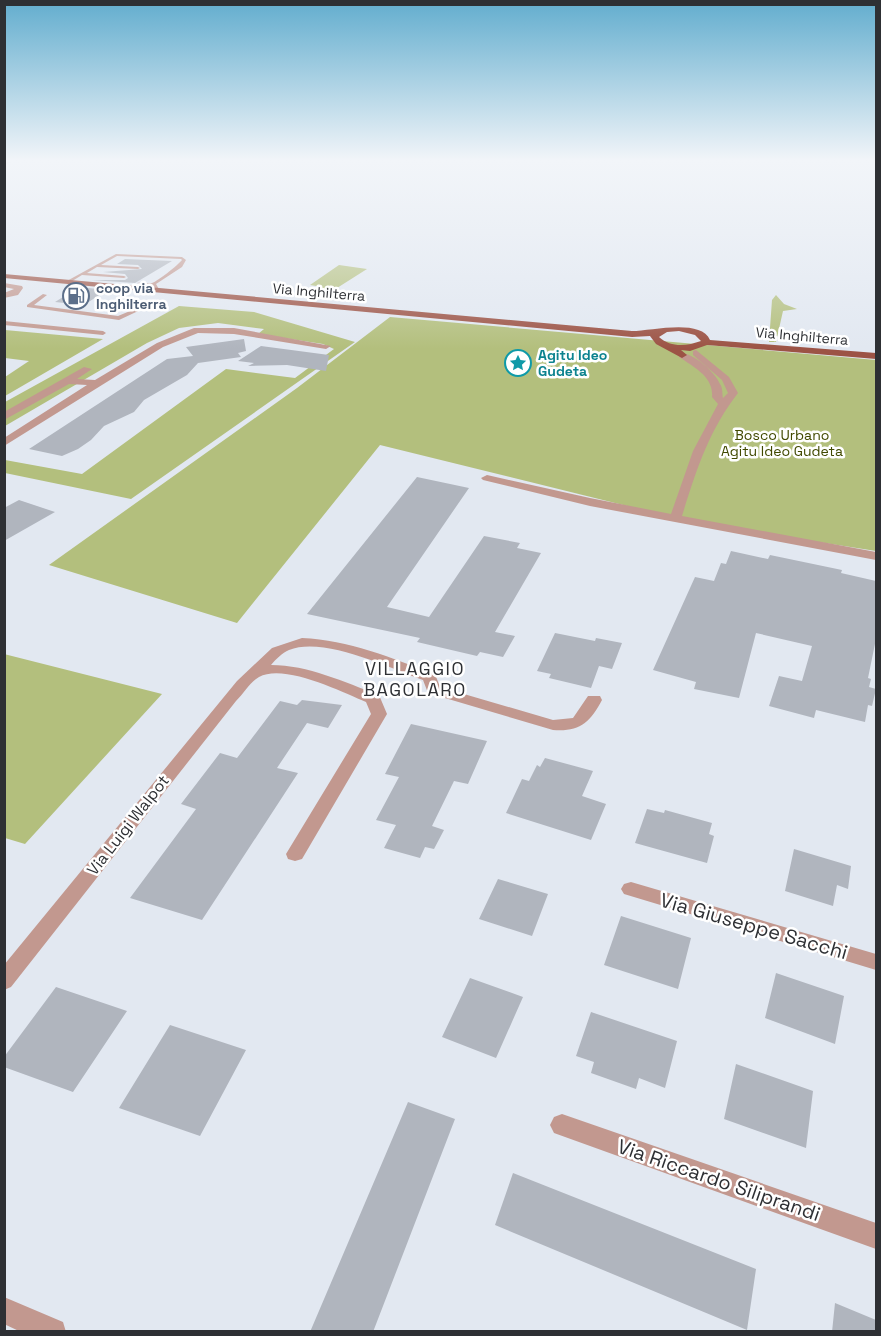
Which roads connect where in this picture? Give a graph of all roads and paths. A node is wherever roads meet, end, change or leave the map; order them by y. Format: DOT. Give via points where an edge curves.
graph roads {
  1 [pos="171,262"];
  2 [pos="131,264"];
  3 [pos="181,265"];
  4 [pos="96,266"];
  5 [pos="165,266"];
  6 [pos="125,267"];
  7 [pos="138,268"];
  8 [pos="90,269"];
  9 [pos="159,270"];
  10 [pos="173,271"];
  11 [pos="131,272"];
  12 [pos="152,274"];
  13 [pos="80,275"];
  14 [pos="166,275"];
  15 [pos="4,276"];
  16 [pos="124,277"];
  17 [pos="145,279"];
  18 [pos="160,280"];
  19 [pos="118,281"];
  20 [pos="67,282"];
  21 [pos="138,283"];
  22 [pos="4,285"];
  23 [pos="156,287"];
  24 [pos="45,295"];
  25 [pos="4,296"];
  26 [pos="149,305"];
  27 [pos="4,324"];
  28 [pos="103,333"];
  29 [pos="656,336"];
  30 [pos="701,345"];
  31 [pos="326,346"];
  32 [pos="672,347"];
  33 [pos="682,355"];
  34 [pos="876,356"];
  35 [pos="87,369"];
  36 [pos="70,381"];
  37 [pos="97,382"];
  38 [pos="722,404"];
  39 [pos="4,417"];
  40 [pos="4,443"];
  41 [pos="488,478"];
  42 [pos="676,517"];
  43 [pos="876,556"];
  44 [pos="255,673"];
  45 [pos="594,700"];
  46 [pos="294,854"];
  47 [pos="631,889"];
  48 [pos="876,962"];
  49 [pos="4,981"];
  50 [pos="562,1125"];
  51 [pos="876,1236"];
  52 [pos="4,1310"];
  53 [pos="53,1332"];
  1 -- 3 [label="lane"];
  2 -- 6 [label="lane"];
  3 -- 4 [label="lane" via="182,258 127,254 116,255"];
  3 -- 5 [label="lane"];
  3 -- 10 [label="lane"];
  4 -- 6 [label="lane"];
  4 -- 8 [label="lane"];
  6 -- 7 [label="lane"];
  8 -- 11 [label="lane"];
  8 -- 13 [label="lane"];
  9 -- 10 [label="lane"];
  10 -- 14 [label="lane"];
  12 -- 14 [label="lane"];
  13 -- 16 [label="lane"];
  13 -- 19 [label="lane"];
  13 -- 20 [label="lane"];
  14 -- 18 [label="lane"];
  15 -- 20 [label="main road, Via Inghilterra"];
  17 -- 18 [label="lane"];
  18 -- 23 [label="lane"];
  20 -- 23 [label="main road, Via Inghilterra"];
  21 -- 23 [label="lane"];
  22 -- 25 [label="street" via="19,288"];
  23 -- 29 [label="main road, Via Inghilterra"];
  24 -- 26 [label="lane" via="29,306 119,318"];
  27 -- 28 [label="lane"];
  29 -- 30 [label="main road, Via Inghilterra" via="669,330 686,330"];
  29 -- 32 [label="main road, Via Inghilterra"];
  30 -- 32 [label="main road, Via Inghilterra"];
  30 -- 34 [label="main road, Via Inghilterra" via="726,342"];
  30 -- 38 [label="street" via="734,393"];
  31 -- 37 [label="street" via="234,331 197,330 160,345"];
  32 -- 33 [label="main road"];
  33 -- 38 [label="street" via="716,382 717,398"];
  35 -- 36 [label="street"];
  36 -- 37 [label="street"];
  36 -- 39 [label="street"];
  37 -- 40 [label="street"];
  38 -- 42 [label="street" via="694,463"];
  41 -- 42 [label="street"];
  42 -- 43 [label="street"];
  44 -- 45 [label="street, Via Luigi Walpot" via="286,646 305,642 324,644 430,677 433,690 553,724 571,726 584,719"];
  44 -- 46 [label="street" via="278,669 312,676 373,699 379,714"];
  44 -- 49 [label="street, Via Luigi Walpot" via="194,741"];
  47 -- 48 [label="street, Via Giuseppe Sacchi"];
  50 -- 51 [label="street, Via Riccardo Siliprandi"];
  52 -- 53 [label="street"];
}
